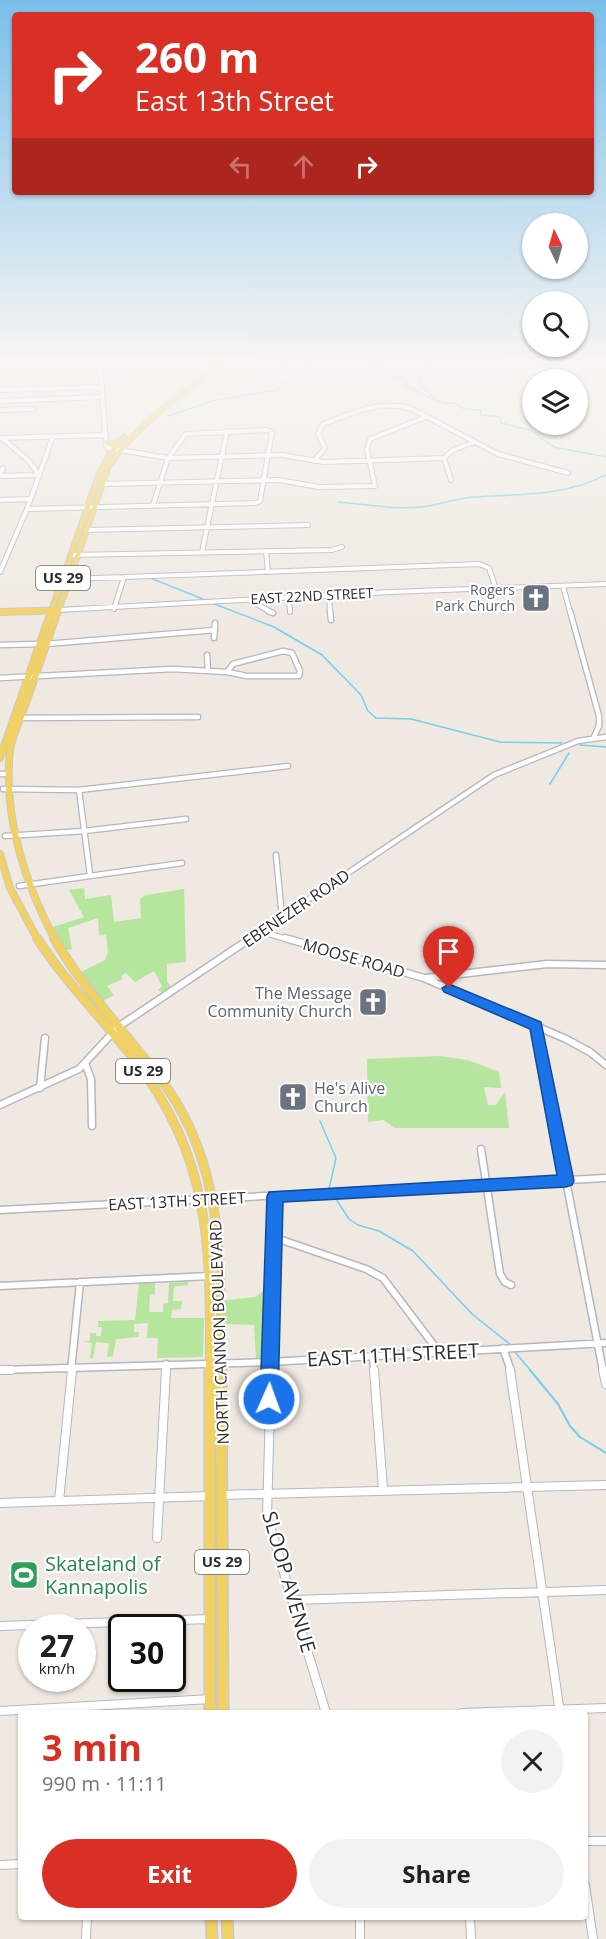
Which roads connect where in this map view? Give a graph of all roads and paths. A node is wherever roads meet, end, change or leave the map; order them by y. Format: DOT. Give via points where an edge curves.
graph roads {
  1 [pos="20,453"];
  2 [pos="47,453"];
  3 [pos="106,453"];
  4 [pos="113,453"];
  5 [pos="115,453"];
  6 [pos="142,453"];
  7 [pos="172,453"];
  8 [pos="222,453"];
  9 [pos="322,453"];
  10 [pos="369,453"];
  11 [pos="449,453"];
  12 [pos="498,453"];
  13 [pos="268,455"];
  14 [pos="221,457"];
  15 [pos="168,458"];
  16 [pos="444,458"];
  17 [pos="313,461"];
  18 [pos="369,461"];
  19 [pos="105,463"];
  20 [pos="3,468"];
  21 [pos="568,473"];
  22 [pos="39,475"];
  23 [pos="0,476"];
  24 [pos="264,480"];
  25 [pos="451,480"];
  26 [pos="214,481"];
  27 [pos="159,482"];
  28 [pos="102,484"];
  29 [pos="30,499"];
  30 [pos="0,500"];
  31 [pos="256,503"];
  32 [pos="211,504"];
  33 [pos="153,505"];
  34 [pos="91,507"];
  35 [pos="27,509"];
  36 [pos="308,525"];
  37 [pos="206,528"];
  38 [pos="86,530"];
  39 [pos="342,547"];
  40 [pos="266,551"];
  41 [pos="202,552"];
  42 [pos="70,555"];
  43 [pos="77,555"];
  44 [pos="485,564"];
  45 [pos="0,572"];
  46 [pos="268,572"];
  47 [pos="123,578"];
  48 [pos="69,579"];
  49 [pos="606,584"];
  50 [pos="563,586"];
  51 [pos="496,589"];
  52 [pos="329,596"];
  53 [pos="289,598"];
  54 [pos="249,600"];
  55 [pos="114,609"];
  56 [pos="54,610"];
  57 [pos="0,611"];
  58 [pos="290,612"];
  59 [pos="273,613"];
  60 [pos="331,620"];
  61 [pos="215,623"];
  62 [pos="215,630"];
  63 [pos="214,638"];
  64 [pos="39,644"];
  65 [pos="46,644"];
  66 [pos="0,645"];
  67 [pos="207,655"];
  68 [pos="208,670"];
  69 [pos="227,672"];
  70 [pos="31,677"];
  71 [pos="0,678"];
  72 [pos="198,717"];
  73 [pos="16,718"];
  74 [pos="594,737"];
  75 [pos="606,737"];
  76 [pos="0,758"];
  77 [pos="288,766"];
  78 [pos="2,774"];
  79 [pos="3,789"];
  80 [pos="79,790"];
  81 [pos="3,807"];
  82 [pos="186,819"];
  83 [pos="84,831"];
  84 [pos="5,836"];
  85 [pos="0,855"];
  86 [pos="276,855"];
  87 [pos="182,863"];
  88 [pos="90,875"];
  89 [pos="16,878"];
  90 [pos="19,886"];
  91 [pos="282,917"];
  92 [pos="262,932"];
  93 [pos="606,965"];
  94 [pos="424,978"];
  95 [pos="536,1026"];
  96 [pos="118,1027"];
  97 [pos="112,1034"];
  98 [pos="45,1038"];
  99 [pos="86,1064"];
  100 [pos="606,1065"];
  101 [pos="40,1088"];
  102 [pos="0,1105"];
  103 [pos="92,1126"];
  104 [pos="481,1149"];
  105 [pos="606,1178"];
  106 [pos="566,1181"];
  107 [pos="485,1185"];
  108 [pos="275,1196"];
  109 [pos="202,1200"];
  110 [pos="214,1200"];
  111 [pos="0,1210"];
  112 [pos="273,1237"];
  113 [pos="210,1276"];
  114 [pos="80,1282"];
  115 [pos="511,1285"];
  116 [pos="0,1286"];
  117 [pos="606,1343"];
  118 [pos="597,1344"];
  119 [pos="506,1348"];
  120 [pos="439,1352"];
  121 [pos="373,1357"];
  122 [pos="270,1362"];
  123 [pos="166,1364"];
  124 [pos="210,1364"];
  125 [pos="221,1364"];
  126 [pos="73,1368"];
  127 [pos="0,1370"];
  128 [pos="606,1384"];
  129 [pos="606,1485"];
  130 [pos="528,1487"];
  131 [pos="383,1490"];
  132 [pos="266,1494"];
  133 [pos="222,1495"];
  134 [pos="210,1496"];
  135 [pos="159,1498"];
  136 [pos="59,1501"];
  137 [pos="0,1503"];
  138 [pos="158,1538"];
  139 [pos="606,1590"];
  140 [pos="542,1592"];
  141 [pos="293,1600"];
  142 [pos="210,1619"];
  143 [pos="0,1626"];
  144 [pos="211,1699"];
  145 [pos="606,1708"];
  146 [pos="97,1709"];
  147 [pos="48,1710"];
  148 [pos="210,1710"];
  149 [pos="224,1710"];
  150 [pos="325,1710"];
  151 [pos="560,1710"];
  152 [pos="575,1710"];
  153 [pos="0,1711"];
  154 [pos="18,1711"];
  155 [pos="588,1841"];
  156 [pos="606,1841"];
  157 [pos="18,1864"];
  158 [pos="0,1865"];
  159 [pos="588,1906"];
  160 [pos="87,1920"];
  161 [pos="211,1920"];
  162 [pos="228,1920"];
  163 [pos="360,1920"];
  164 [pos="470,1920"];
  165 [pos="86,1939"];
  166 [pos="212,1939"];
  167 [pos="228,1939"];
  168 [pos="360,1939"];
  169 [pos="471,1939"];
  170 [pos="593,1939"];
  1 -- 22 [label="street"];
  2 -- 22 [label="street"];
  3 -- 19 [label="main road"];
  4 -- 19 [label="main road, US 29"];
  5 -- 28 [label="main road, US 29"];
  6 -- 15 [label="street"];
  7 -- 15 [label="street"];
  8 -- 14 [label="street"];
  9 -- 17 [label="street"];
  10 -- 18 [label="street"];
  11 -- 16 [label="street"];
  12 -- 21 [label="street"];
  13 -- 14 [label="street"];
  13 -- 17 [label="street"];
  13 -- 24 [label="street"];
  14 -- 15 [label="street"];
  14 -- 26 [label="street"];
  15 -- 27 [label="street"];
  16 -- 18 [label="street"];
  16 -- 25 [label="street"];
  17 -- 18 [label="street"];
  18 -- 24 [label="street" via="375,486 319,487 288,480"];
  19 -- 34 [label="main road, US 29"];
  20 -- 23 [label="street"];
  22 -- 23 [label="street"];
  22 -- 29 [label="street"];
  24 -- 26 [label="street"];
  24 -- 31 [label="street" via="260,501"];
  26 -- 27 [label="street"];
  26 -- 32 [label="street"];
  27 -- 28 [label="street"];
  27 -- 33 [label="street"];
  28 -- 34 [label="main road, US 29"];
  29 -- 30 [label="street"];
  29 -- 35 [label="street"];
  31 -- 32 [label="street"];
  32 -- 33 [label="street"];
  32 -- 37 [label="street"];
  33 -- 34 [label="street"];
  34 -- 35 [label="street"];
  34 -- 38 [label="main road, US 29"];
  34 -- 42 [label="main road, US 29"];
  35 -- 45 [label="street"];
  36 -- 37 [label="street"];
  37 -- 38 [label="street"];
  37 -- 41 [label="street"];
  38 -- 43 [label="main road, US 29"];
  39 -- 40 [label="street"];
  40 -- 41 [label="street"];
  40 -- 46 [label="street"];
  41 -- 43 [label="street"];
  42 -- 43 [label="street"];
  42 -- 56 [label="main road, US 29"];
  43 -- 48 [label="main road, US 29"];
  44 -- 46 [label="street"];
  44 -- 51 [label="street"];
  46 -- 47 [label="street"];
  47 -- 48 [label="street"];
  47 -- 55 [label="street"];
  48 -- 56 [label="main road, US 29"];
  49 -- 50 [label="street, EAST 22ND STREET"];
  50 -- 51 [label="street, EAST 22ND STREET"];
  50 -- 74 [label="street" via="598,716"];
  51 -- 52 [label="street, EAST 22ND STREET"];
  52 -- 53 [label="street, EAST 22ND STREET"];
  52 -- 60 [label="street"];
  53 -- 54 [label="street, EAST 22ND STREET"];
  53 -- 58 [label="street"];
  54 -- 55 [label="street, EAST 22ND STREET"];
  54 -- 59 [label="street"];
  55 -- 56 [label="street, EAST 22ND STREET"];
  56 -- 57 [label="main road, EAST 22ND STREET"];
  56 -- 64 [label="main road, US 29"];
  56 -- 65 [label="main road, US 29"];
  61 -- 62 [label="street"];
  62 -- 63 [label="street"];
  62 -- 65 [label="street"];
  64 -- 66 [label="street"];
  64 -- 70 [label="main road, US 29"];
  65 -- 70 [label="main road, US 29"];
  67 -- 68 [label="street"];
  68 -- 69 [label="street"];
  68 -- 70 [label="street"];
  69 -- 69 [label="street" via="233,664 283,651 292,653 301,675 247,676"];
  70 -- 71 [label="street"];
  70 -- 73 [label="main road, US 29"];
  72 -- 73 [label="street"];
  73 -- 76 [label="main road, US 29"];
  73 -- 78 [label="main road, US 29"];
  74 -- 75 [label="street, EBENEZER ROAD"];
  74 -- 91 [label="street, EBENEZER ROAD" via="494,776"];
  77 -- 80 [label="street"];
  78 -- 79 [label="main road, US 29"];
  79 -- 80 [label="street"];
  79 -- 81 [label="main road, US 29"];
  80 -- 83 [label="street"];
  82 -- 83 [label="street"];
  83 -- 84 [label="street"];
  83 -- 88 [label="street"];
  85 -- 97 [label="main road, NORTH CANNON BOULEVARD / US 29" via="12,892 31,930"];
  86 -- 91 [label="street"];
  87 -- 88 [label="street"];
  88 -- 90 [label="street"];
  89 -- 90 [label="main road, NORTH CANNON BOULEVARD / US 29"];
  90 -- 96 [label="main road, NORTH CANNON BOULEVARD / US 29" via="53,947"];
  91 -- 92 [label="street, EBENEZER ROAD"];
  92 -- 94 [label="street, MOOSE ROAD"];
  92 -- 96 [label="street, EBENEZER ROAD"];
  93 -- 94 [label="street" via="547,964"];
  94 -- 95 [label="street, MOOSE ROAD"];
  95 -- 100 [label="street, MOOSE ROAD" via="579,1045"];
  95 -- 106 [label="street"];
  96 -- 97 [label="street, EBENEZER ROAD"];
  96 -- 110 [label="main road, NORTH CANNON BOULEVARD / US 29" via="180,1108 197,1144"];
  97 -- 99 [label="street, EBENEZER ROAD"];
  97 -- 109 [label="main road, NORTH CANNON BOULEVARD / US 29" via="170,1113 190,1154"];
  98 -- 101 [label="street"];
  99 -- 101 [label="street, EBENEZER ROAD"];
  99 -- 103 [label="street" via="91,1079"];
  101 -- 102 [label="street, EBENEZER ROAD"];
  104 -- 107 [label="street"];
  105 -- 106 [label="street, EAST 13TH STREET"];
  106 -- 107 [label="street, EAST 13TH STREET"];
  106 -- 118 [label="street"];
  107 -- 108 [label="street, EAST 13TH STREET"];
  107 -- 115 [label="street" via="500,1274"];
  108 -- 110 [label="street, EAST 13TH STREET"];
  108 -- 112 [label="street, SLOOP AVENUE"];
  109 -- 110 [label="street, EAST 13TH STREET"];
  109 -- 111 [label="street, EAST 13TH STREET"];
  109 -- 113 [label="main road, NORTH CANNON BOULEVARD / US 29"];
  110 -- 125 [label="main road, NORTH CANNON BOULEVARD / US 29" via="221,1269"];
  112 -- 120 [label="street" via="383,1278"];
  112 -- 122 [label="street, SLOOP AVENUE"];
  113 -- 114 [label="street"];
  113 -- 124 [label="main road, NORTH CANNON BOULEVARD / US 29"];
  114 -- 116 [label="street"];
  114 -- 126 [label="street"];
  117 -- 118 [label="street, EAST 11TH STREET"];
  118 -- 119 [label="street, EAST 11TH STREET"];
  118 -- 128 [label="street"];
  119 -- 120 [label="street, EAST 11TH STREET"];
  119 -- 130 [label="street"];
  120 -- 121 [label="street, EAST 11TH STREET"];
  121 -- 122 [label="street, EAST 11TH STREET"];
  121 -- 131 [label="street"];
  122 -- 125 [label="street, EAST 11TH STREET"];
  122 -- 132 [label="street, SLOOP AVENUE"];
  123 -- 124 [label="street, EAST 11TH STREET"];
  123 -- 126 [label="street, EAST 11TH STREET"];
  123 -- 135 [label="street"];
  124 -- 125 [label="street, EAST 11TH STREET"];
  124 -- 134 [label="main road, NORTH CANNON BOULEVARD / US 29"];
  125 -- 133 [label="main road, NORTH CANNON BOULEVARD / US 29"];
  126 -- 127 [label="street, EAST 11TH STREET"];
  126 -- 136 [label="street"];
  129 -- 130 [label="street"];
  130 -- 131 [label="street"];
  130 -- 140 [label="street"];
  131 -- 132 [label="street"];
  132 -- 133 [label="street"];
  132 -- 141 [label="street, SLOOP AVENUE" via="267,1516"];
  133 -- 149 [label="main road, NORTH CANNON BOULEVARD / US 29"];
  134 -- 135 [label="street"];
  134 -- 142 [label="main road, NORTH CANNON BOULEVARD / US 29"];
  135 -- 136 [label="street"];
  135 -- 138 [label="street"];
  136 -- 137 [label="street"];
  139 -- 140 [label="street"];
  140 -- 141 [label="street"];
  140 -- 151 [label="street"];
  141 -- 150 [label="street, SLOOP AVENUE"];
  142 -- 143 [label="street"];
  142 -- 144 [label="main road, NORTH CANNON BOULEVARD / US 29"];
  144 -- 146 [label="street"];
  144 -- 148 [label="main road, NORTH CANNON BOULEVARD / US 29"];
  145 -- 152 [label="street"];
  146 -- 147 [label="street"];
  153 -- 154 [label="street"];
  155 -- 156 [label="street"];
  157 -- 158 [label="street"];
  159 -- 170 [label="street"];
  160 -- 165 [label="street"];
  161 -- 166 [label="main road"];
  162 -- 167 [label="main road"];
  163 -- 168 [label="street"];
  164 -- 169 [label="street"];
}
